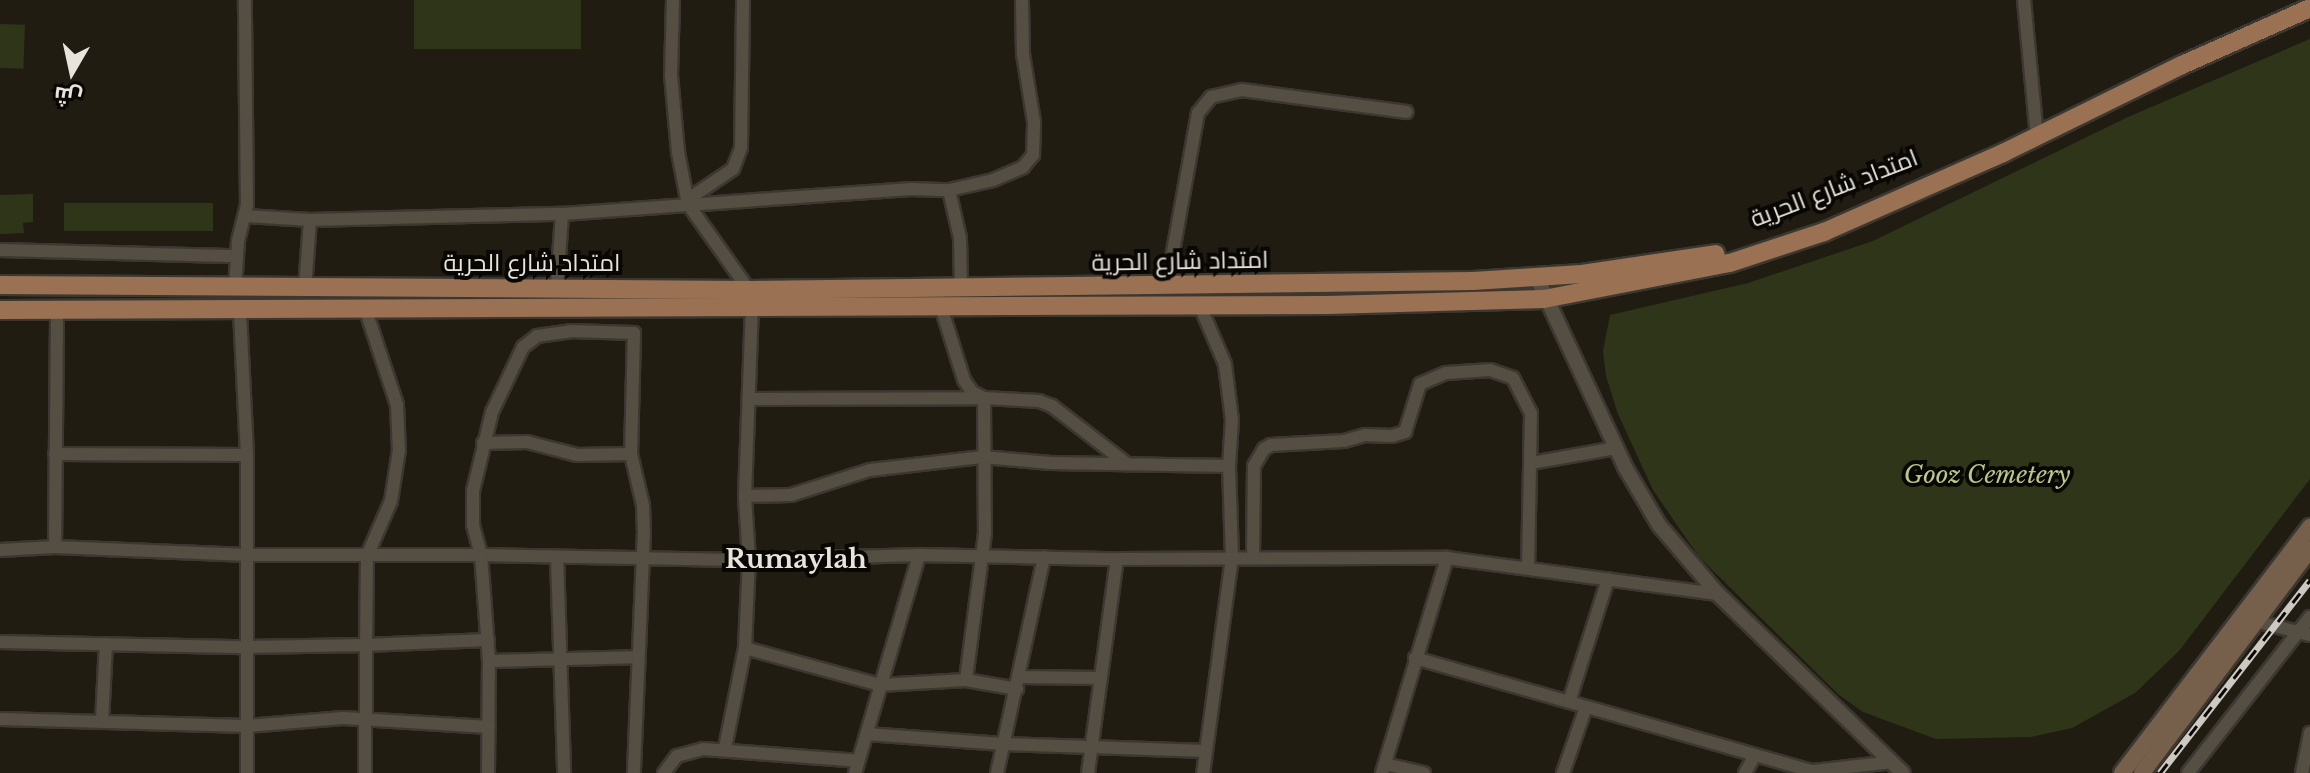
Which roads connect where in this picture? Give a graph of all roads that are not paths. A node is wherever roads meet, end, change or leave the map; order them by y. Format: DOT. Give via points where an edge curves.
graph roads {
  1 [pos="245,0"];
  2 [pos="673,0"];
  3 [pos="743,0"];
  4 [pos="1022,0"];
  5 [pos="2024,0"];
  6 [pos="2305,0"];
  7 [pos="2310,8"];
  8 [pos="1407,112"];
  9 [pos="2036,126"];
  10 [pos="949,190"];
  11 [pos="688,202"];
  12 [pos="562,214"];
  13 [pos="246,216"];
  14 [pos="310,220"];
  15 [pos="0,250"];
  16 [pos="237,256"];
  17 [pos="1537,278"];
  18 [pos="0,285"];
  19 [pos="1167,285"];
  20 [pos="557,286"];
  21 [pos="525,287"];
  22 [pos="961,287"];
  23 [pos="235,288"];
  24 [pos="305,288"];
  25 [pos="750,299"];
  26 [pos="1544,299"];
  27 [pos="1200,306"];
  28 [pos="941,307"];
  29 [pos="526,309"];
  30 [pos="577,309"];
  31 [pos="641,309"];
  32 [pos="0,310"];
  33 [pos="57,310"];
  34 [pos="366,311"];
  35 [pos="240,312"];
  36 [pos="571,331"];
  37 [pos="634,333"];
  38 [pos="984,398"];
  39 [pos="751,399"];
  40 [pos="483,443"];
  41 [pos="1616,448"];
  42 [pos="55,454"];
  43 [pos="631,454"];
  44 [pos="247,455"];
  45 [pos="983,457"];
  46 [pos="1531,463"];
  47 [pos="1128,464"];
  48 [pos="1229,466"];
  49 [pos="745,496"];
  50 [pos="2310,527"];
  51 [pos="55,547"];
  52 [pos="2310,549"];
  53 [pos="0,550"];
  54 [pos="248,555"];
  55 [pos="481,555"];
  56 [pos="919,555"];
  57 [pos="367,556"];
  58 [pos="982,556"];
  59 [pos="557,557"];
  60 [pos="1044,557"];
  61 [pos="1232,557"];
  62 [pos="641,558"];
  63 [pos="1253,558"];
  64 [pos="1447,558"];
  65 [pos="1117,559"];
  66 [pos="749,560"];
  67 [pos="1528,568"];
  68 [pos="1608,579"];
  69 [pos="1718,594"];
  70 [pos="2310,617"];
  71 [pos="2255,621"];
  72 [pos="2304,634"];
  73 [pos="488,640"];
  74 [pos="0,642"];
  75 [pos="106,644"];
  76 [pos="366,645"];
  77 [pos="245,647"];
  78 [pos="745,648"];
  79 [pos="638,657"];
  80 [pos="1415,658"];
  81 [pos="489,661"];
  82 [pos="562,661"];
  83 [pos="1101,678"];
  84 [pos="966,680"];
  85 [pos="1018,683"];
  86 [pos="880,685"];
  87 [pos="1569,702"];
  88 [pos="1586,707"];
  89 [pos="0,719"];
  90 [pos="366,719"];
  91 [pos="102,722"];
  92 [pos="247,726"];
  93 [pos="489,727"];
  94 [pos="2310,733"];
  95 [pos="867,734"];
  96 [pos="1003,744"];
  97 [pos="1092,745"];
  98 [pos="725,748"];
  99 [pos="1206,751"];
  100 [pos="1754,757"];
  101 [pos="857,767"];
  102 [pos="1897,768"];
  103 [pos="1384,769"];
  104 [pos="247,773"];
  105 [pos="365,773"];
  106 [pos="488,773"];
  107 [pos="564,773"];
  108 [pos="634,773"];
  109 [pos="664,773"];
  110 [pos="997,773"];
  111 [pos="1088,773"];
  112 [pos="1203,773"];
  113 [pos="1424,773"];
  114 [pos="1563,773"];
  115 [pos="1745,773"];
  116 [pos="2122,773"];
  117 [pos="2142,773"];
  118 [pos="2188,773"];
  119 [pos="2302,773"];
  1 -- 13 [label="street"];
  2 -- 11 [label="street" via="671,75"];
  3 -- 11 [label="street" via="741,148 733,169"];
  4 -- 10 [label="street" via="1033,155 1023,167 993,180"];
  5 -- 9 [label="street"];
  6 -- 9 [label="main road, امتداد شارع الحرية"];
  7 -- 26 [label="main road, امتداد شارع الحرية" via="1824,232 1730,263"];
  8 -- 19 [label="street" via="1242,90 1211,97 1198,113"];
  9 -- 17 [label="main road, امتداد شارع الحرية" via="1872,203 1777,239 1656,265"];
  10 -- 11 [label="street"];
  10 -- 22 [label="street" via="960,238"];
  11 -- 12 [label="street"];
  11 -- 25 [label="street"];
  12 -- 14 [label="street"];
  12 -- 20 [label="street"];
  13 -- 14 [label="street"];
  13 -- 16 [label="street"];
  14 -- 24 [label="street"];
  15 -- 16 [label="street"];
  16 -- 23 [label="street"];
  17 -- 19 [label="main road, امتداد شارع الحرية"];
  17 -- 26 [label="street"];
  18 -- 23 [label="main road, امتداد شارع الحرية"];
  19 -- 22 [label="main road, امتداد شارع الحرية"];
  20 -- 21 [label="main road, امتداد شارع الحرية"];
  20 -- 25 [label="main road, امتداد شارع الحرية"];
  21 -- 24 [label="main road, امتداد شارع الحرية"];
  21 -- 29 [label="main road"];
  22 -- 25 [label="main road, امتداد شارع الحرية"];
  23 -- 24 [label="main road, امتداد شارع الحرية"];
  25 -- 28 [label="main road, امتداد شارع الحرية"];
  25 -- 31 [label="main road, امتداد شارع الحرية"];
  25 -- 39 [label="street"];
  26 -- 27 [label="main road, امتداد شارع الحرية"];
  26 -- 41 [label="street"];
  27 -- 28 [label="main road, امتداد شارع الحرية"];
  27 -- 48 [label="street" via="1225,364 1232,420"];
  28 -- 38 [label="street" via="964,380"];
  29 -- 30 [label="main road, امتداد شارع الحرية"];
  29 -- 34 [label="main road, امتداد شارع الحرية"];
  30 -- 31 [label="main road, امتداد شارع الحرية"];
  30 -- 36 [label="street"];
  31 -- 37 [label="street"];
  32 -- 33 [label="main road, امتداد شارع الحرية"];
  33 -- 35 [label="main road, امتداد شارع الحرية"];
  33 -- 42 [label="street"];
  34 -- 35 [label="main road, امتداد شارع الحرية"];
  34 -- 57 [label="street" via="397,405 399,450 391,501"];
  35 -- 44 [label="street"];
  36 -- 37 [label="street"];
  36 -- 40 [label="street" via="537,336 523,347"];
  37 -- 43 [label="street"];
  38 -- 39 [label="street"];
  38 -- 45 [label="street"];
  38 -- 47 [label="street" via="1052,406"];
  39 -- 49 [label="street"];
  40 -- 43 [label="street" via="527,442 577,455"];
  40 -- 55 [label="street" via="473,491 473,525"];
  41 -- 46 [label="street"];
  41 -- 69 [label="street" via="1659,525"];
  42 -- 44 [label="street"];
  42 -- 51 [label="street"];
  43 -- 62 [label="street" via="643,505"];
  44 -- 54 [label="street"];
  45 -- 47 [label="street"];
  45 -- 49 [label="street" via="870,470 791,495"];
  45 -- 58 [label="street"];
  46 -- 63 [label="street" via="1531,413 1513,378 1490,370 1446,373 1420,384 1405,432 1264,449 1254,466"];
  46 -- 67 [label="street"];
  47 -- 48 [label="street"];
  48 -- 61 [label="street"];
  49 -- 66 [label="street"];
  50 -- 116 [label="main road"];
  51 -- 53 [label="street"];
  51 -- 54 [label="street"];
  52 -- 71 [label="main road"];
  54 -- 57 [label="street"];
  54 -- 77 [label="street"];
  55 -- 57 [label="street"];
  55 -- 59 [label="street"];
  55 -- 73 [label="street"];
  56 -- 58 [label="street"];
  56 -- 66 [label="street"];
  56 -- 86 [label="street"];
  57 -- 76 [label="street"];
  58 -- 60 [label="street"];
  58 -- 84 [label="street"];
  59 -- 62 [label="street"];
  59 -- 82 [label="street"];
  60 -- 65 [label="street"];
  60 -- 85 [label="street"];
  61 -- 63 [label="street"];
  61 -- 65 [label="street"];
  61 -- 99 [label="street"];
  62 -- 66 [label="street"];
  62 -- 79 [label="street"];
  63 -- 64 [label="street"];
  64 -- 67 [label="street"];
  64 -- 80 [label="street"];
  65 -- 83 [label="street"];
  66 -- 78 [label="street"];
  67 -- 68 [label="street"];
  68 -- 69 [label="street"];
  68 -- 87 [label="street"];
  69 -- 102 [label="street"];
  70 -- 72 [label="street"];
  71 -- 72 [label="street"];
  71 -- 117 [label="main road"];
  72 -- 118 [label="street"];
  73 -- 76 [label="street"];
  73 -- 81 [label="street"];
  74 -- 75 [label="street"];
  75 -- 77 [label="street"];
  75 -- 91 [label="street"];
  76 -- 77 [label="street"];
  76 -- 90 [label="street"];
  77 -- 92 [label="street"];
  78 -- 86 [label="street"];
  78 -- 98 [label="street"];
  79 -- 82 [label="street"];
  79 -- 108 [label="street"];
  80 -- 87 [label="street"];
  80 -- 103 [label="street"];
  81 -- 82 [label="street"];
  81 -- 93 [label="street"];
  82 -- 107 [label="street"];
  83 -- 85 [label="street"];
  83 -- 97 [label="street"];
  84 -- 85 [label="street"];
  84 -- 86 [label="street"];
  85 -- 96 [label="street"];
  86 -- 95 [label="street"];
  87 -- 88 [label="street"];
  88 -- 100 [label="street"];
  88 -- 114 [label="street"];
  89 -- 91 [label="street"];
  90 -- 92 [label="street"];
  90 -- 93 [label="street"];
  90 -- 105 [label="street"];
  91 -- 92 [label="street"];
  92 -- 104 [label="street"];
  93 -- 106 [label="street"];
  94 -- 119 [label="street"];
  95 -- 96 [label="street"];
  95 -- 101 [label="street"];
  96 -- 97 [label="street"];
  96 -- 110 [label="street"];
  97 -- 99 [label="street"];
  97 -- 111 [label="street"];
  98 -- 101 [label="street"];
  98 -- 109 [label="street" via="682,754"];
  99 -- 112 [label="street"];
  100 -- 102 [label="street" via="1813,771"];
  100 -- 115 [label="street"];
  103 -- 113 [label="street"];
}
